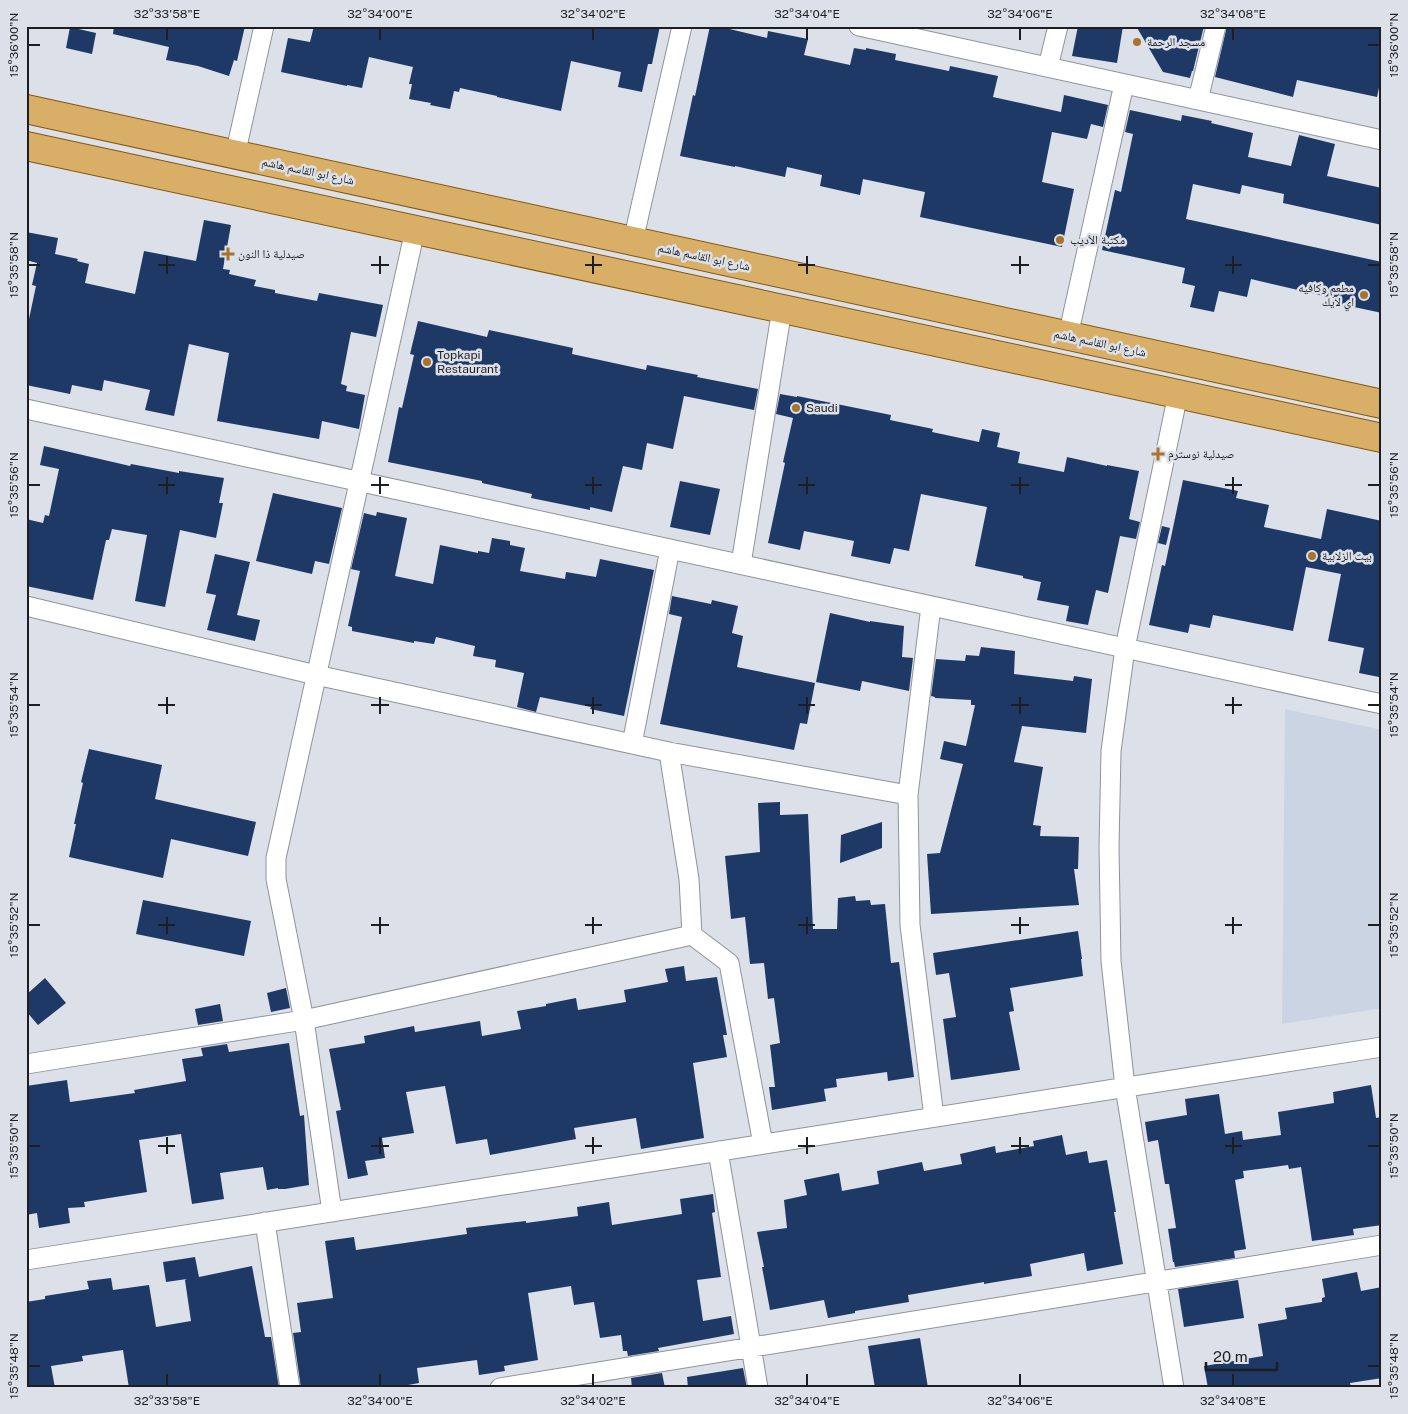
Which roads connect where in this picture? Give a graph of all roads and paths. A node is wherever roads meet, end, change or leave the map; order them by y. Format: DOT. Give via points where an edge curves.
graph roads {
  1 [pos="264,26"];
  2 [pos="682,26"];
  3 [pos="859,26"];
  4 [pos="1058,26"];
  5 [pos="1216,26"];
  6 [pos="1048,67"];
  7 [pos="1124,84"];
  8 [pos="1198,100"];
  9 [pos="26,109"];
  10 [pos="1382,140"];
  11 [pos="26,146"];
  12 [pos="235,155"];
  13 [pos="415,230"];
  14 [pos="633,241"];
  15 [pos="782,309"];
  16 [pos="1068,336"];
  17 [pos="1178,394"];
  18 [pos="1382,404"];
  19 [pos="26,409"];
  20 [pos="1382,438"];
  21 [pos="359,481"];
  22 [pos="670,549"];
  23 [pos="742,564"];
  24 [pos="26,606"];
  25 [pos="931,606"];
  26 [pos="1125,648"];
  27 [pos="316,675"];
  28 [pos="1382,704"];
  29 [pos="632,744"];
  30 [pos="668,752"];
  31 [pos="908,795"];
  32 [pos="692,935"];
  33 [pos="304,1020"];
  34 [pos="1382,1047"];
  35 [pos="26,1064"];
  36 [pos="1125,1087"];
  37 [pos="934,1117"];
  38 [pos="763,1144"];
  39 [pos="718,1151"];
  40 [pos="332,1212"];
  41 [pos="265,1222"];
  42 [pos="1382,1245"];
  43 [pos="26,1260"];
  44 [pos="1157,1281"];
  45 [pos="752,1347"];
  46 [pos="290,1388"];
  47 [pos="500,1388"];
  48 [pos="758,1388"];
  49 [pos="1174,1388"];
  1 -- 12 [label="street"];
  2 -- 14 [label="street"];
  3 -- 6 [label="street"];
  4 -- 6 [label="street"];
  5 -- 8 [label="street"];
  6 -- 7 [label="street"];
  7 -- 8 [label="street"];
  7 -- 16 [label="street"];
  8 -- 10 [label="street"];
  9 -- 12 [label="main road, شارع ابو القاسم هاشم"];
  11 -- 13 [label="main road"];
  12 -- 14 [label="main road, شارع ابو القاسم هاشم"];
  13 -- 15 [label="main road"];
  13 -- 21 [label="street"];
  14 -- 16 [label="main road, شارع ابو القاسم هاشم"];
  15 -- 17 [label="main road"];
  15 -- 23 [label="street"];
  16 -- 18 [label="main road, شارع ابو القاسم هاشم"];
  17 -- 20 [label="main road"];
  17 -- 26 [label="street"];
  19 -- 21 [label="street"];
  21 -- 22 [label="street"];
  21 -- 27 [label="street"];
  22 -- 23 [label="street"];
  22 -- 29 [label="street"];
  23 -- 25 [label="street"];
  24 -- 27 [label="street"];
  25 -- 26 [label="street"];
  25 -- 31 [label="street"];
  26 -- 28 [label="street"];
  26 -- 36 [label="street" via="1111,751 1109,848 1111,961"];
  27 -- 29 [label="street"];
  27 -- 33 [label="street" via="276,858 276,879"];
  29 -- 30 [label="street"];
  30 -- 31 [label="street"];
  30 -- 32 [label="street" via="689,879"];
  31 -- 37 [label="street" via="910,925"];
  32 -- 33 [label="street"];
  32 -- 38 [label="street" via="729,963"];
  33 -- 35 [label="street"];
  33 -- 40 [label="street"];
  34 -- 36 [label="street"];
  36 -- 37 [label="street"];
  36 -- 44 [label="street"];
  37 -- 38 [label="street"];
  38 -- 39 [label="street"];
  39 -- 40 [label="street"];
  39 -- 45 [label="street"];
  40 -- 41 [label="street"];
  41 -- 43 [label="street"];
  41 -- 46 [label="street"];
  42 -- 44 [label="street"];
  44 -- 45 [label="street"];
  44 -- 49 [label="street"];
  45 -- 47 [label="street"];
  45 -- 48 [label="street"];
}
